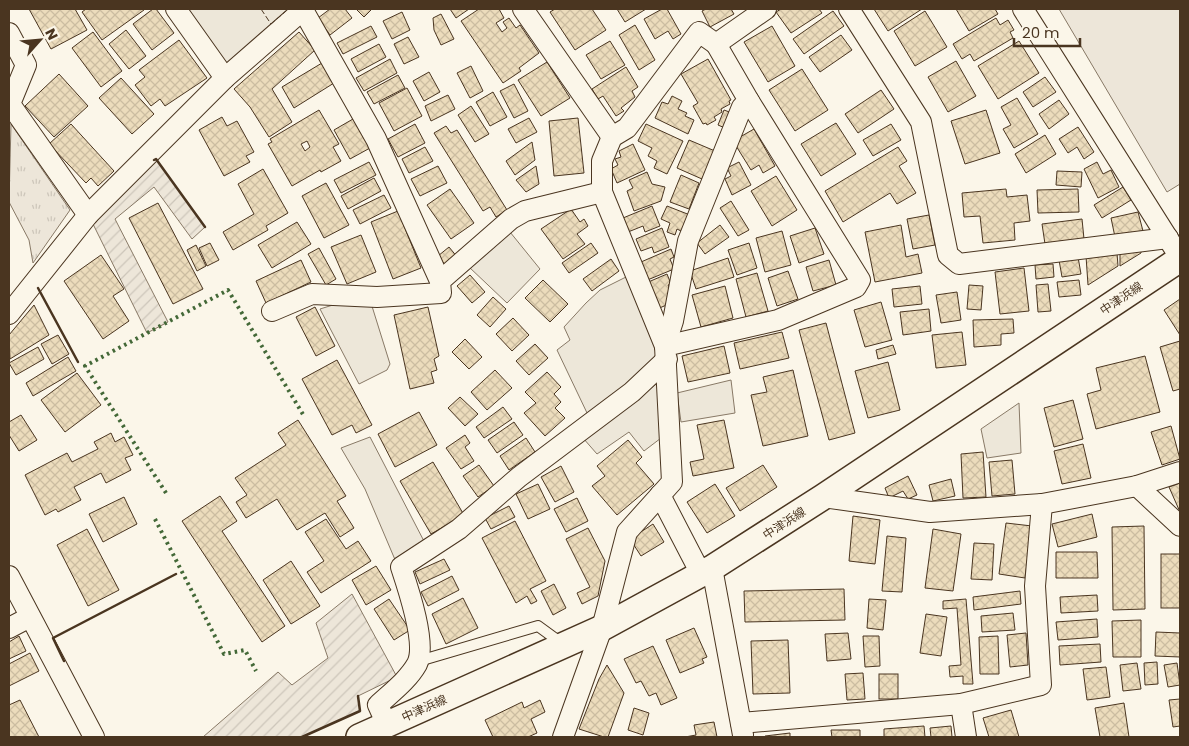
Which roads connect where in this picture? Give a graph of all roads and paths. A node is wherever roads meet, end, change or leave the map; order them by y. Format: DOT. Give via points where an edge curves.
graph roads {
  1 [pos="176,9"];
  2 [pos="523,9"];
  3 [pos="766,9"];
  4 [pos="849,9"];
  5 [pos="1023,9"];
  6 [pos="304,10"];
  7 [pos="9,33"];
  8 [pos="716,44"];
  9 [pos="225,78"];
  10 [pos="748,101"];
  11 [pos="612,137"];
  12 [pos="602,192"];
  13 [pos="88,215"];
  14 [pos="1174,248"];
  15 [pos="440,281"];
  16 [pos="272,311"];
  17 [pos="9,314"];
  18 [pos="666,353"];
  19 [pos="1180,472"];
  20 [pos="1137,486"];
  21 [pos="660,495"];
  22 [pos="823,497"];
  23 [pos="1042,504"];
  24 [pos="1180,526"];
  25 [pos="707,571"];
  26 [pos="9,576"];
  27 [pos="30,617"];
  28 [pos="9,628"];
  29 [pos="602,628"];
  30 [pos="565,645"];
  31 [pos="419,661"];
  32 [pos="961,704"];
  33 [pos="387,725"];
  34 [pos="742,730"];
  35 [pos="94,737"];
  36 [pos="359,737"];
  37 [pos="563,737"];
  38 [pos="966,737"];
  1 -- 9 [label="street"];
  2 -- 11 [label="street"];
  3 -- 8 [label="street"];
  4 -- 14 [label="street" via="921,122 948,255 960,264"];
  5 -- 14 [label="street"];
  6 -- 9 [label="street"];
  6 -- 15 [label="street" via="376,139"];
  7 -- 13 [label="street" via="26,65 10,104"];
  8 -- 10 [label="street"];
  8 -- 11 [label="street" via="699,32 628,128"];
  9 -- 13 [label="street"];
  10 -- 18 [label="street" via="742,107 688,241"];
  10 -- 18 [label="street" via="860,280 856,287 778,320"];
  11 -- 12 [label="street" via="602,161"];
  12 -- 15 [label="street" via="525,211 511,219"];
  12 -- 18 [label="street"];
  13 -- 17 [label="street"];
  14 -- 22 [label="street, 中津浜線"];
  15 -- 16 [label="street" via="441,293 378,297 312,294"];
  18 -- 21 [label="street" via="672,482"];
  18 -- 31 [label="street" via="632,392 519,477 459,529 401,566 418,623"];
  19 -- 20 [label="street"];
  20 -- 23 [label="street"];
  20 -- 24 [label="street"];
  21 -- 25 [label="street"];
  21 -- 29 [label="street" via="627,532"];
  22 -- 23 [label="street" via="930,512"];
  22 -- 25 [label="street, 中津浜線"];
  23 -- 32 [label="street" via="1035,586 1041,685"];
  25 -- 29 [label="street, 中津浜線"];
  25 -- 34 [label="street"];
  26 -- 27 [label="street"];
  27 -- 28 [label="street"];
  27 -- 35 [label="street"];
  29 -- 30 [label="street, 中津浜線"];
  29 -- 37 [label="street"];
  30 -- 31 [label="lane" via="538,626"];
  30 -- 33 [label="street, 中津浜線"];
  31 -- 33 [label="street" via="410,676 378,705"];
  32 -- 34 [label="street"];
  32 -- 38 [label="street"];
  33 -- 36 [label="street, 中津浜線"];
}
